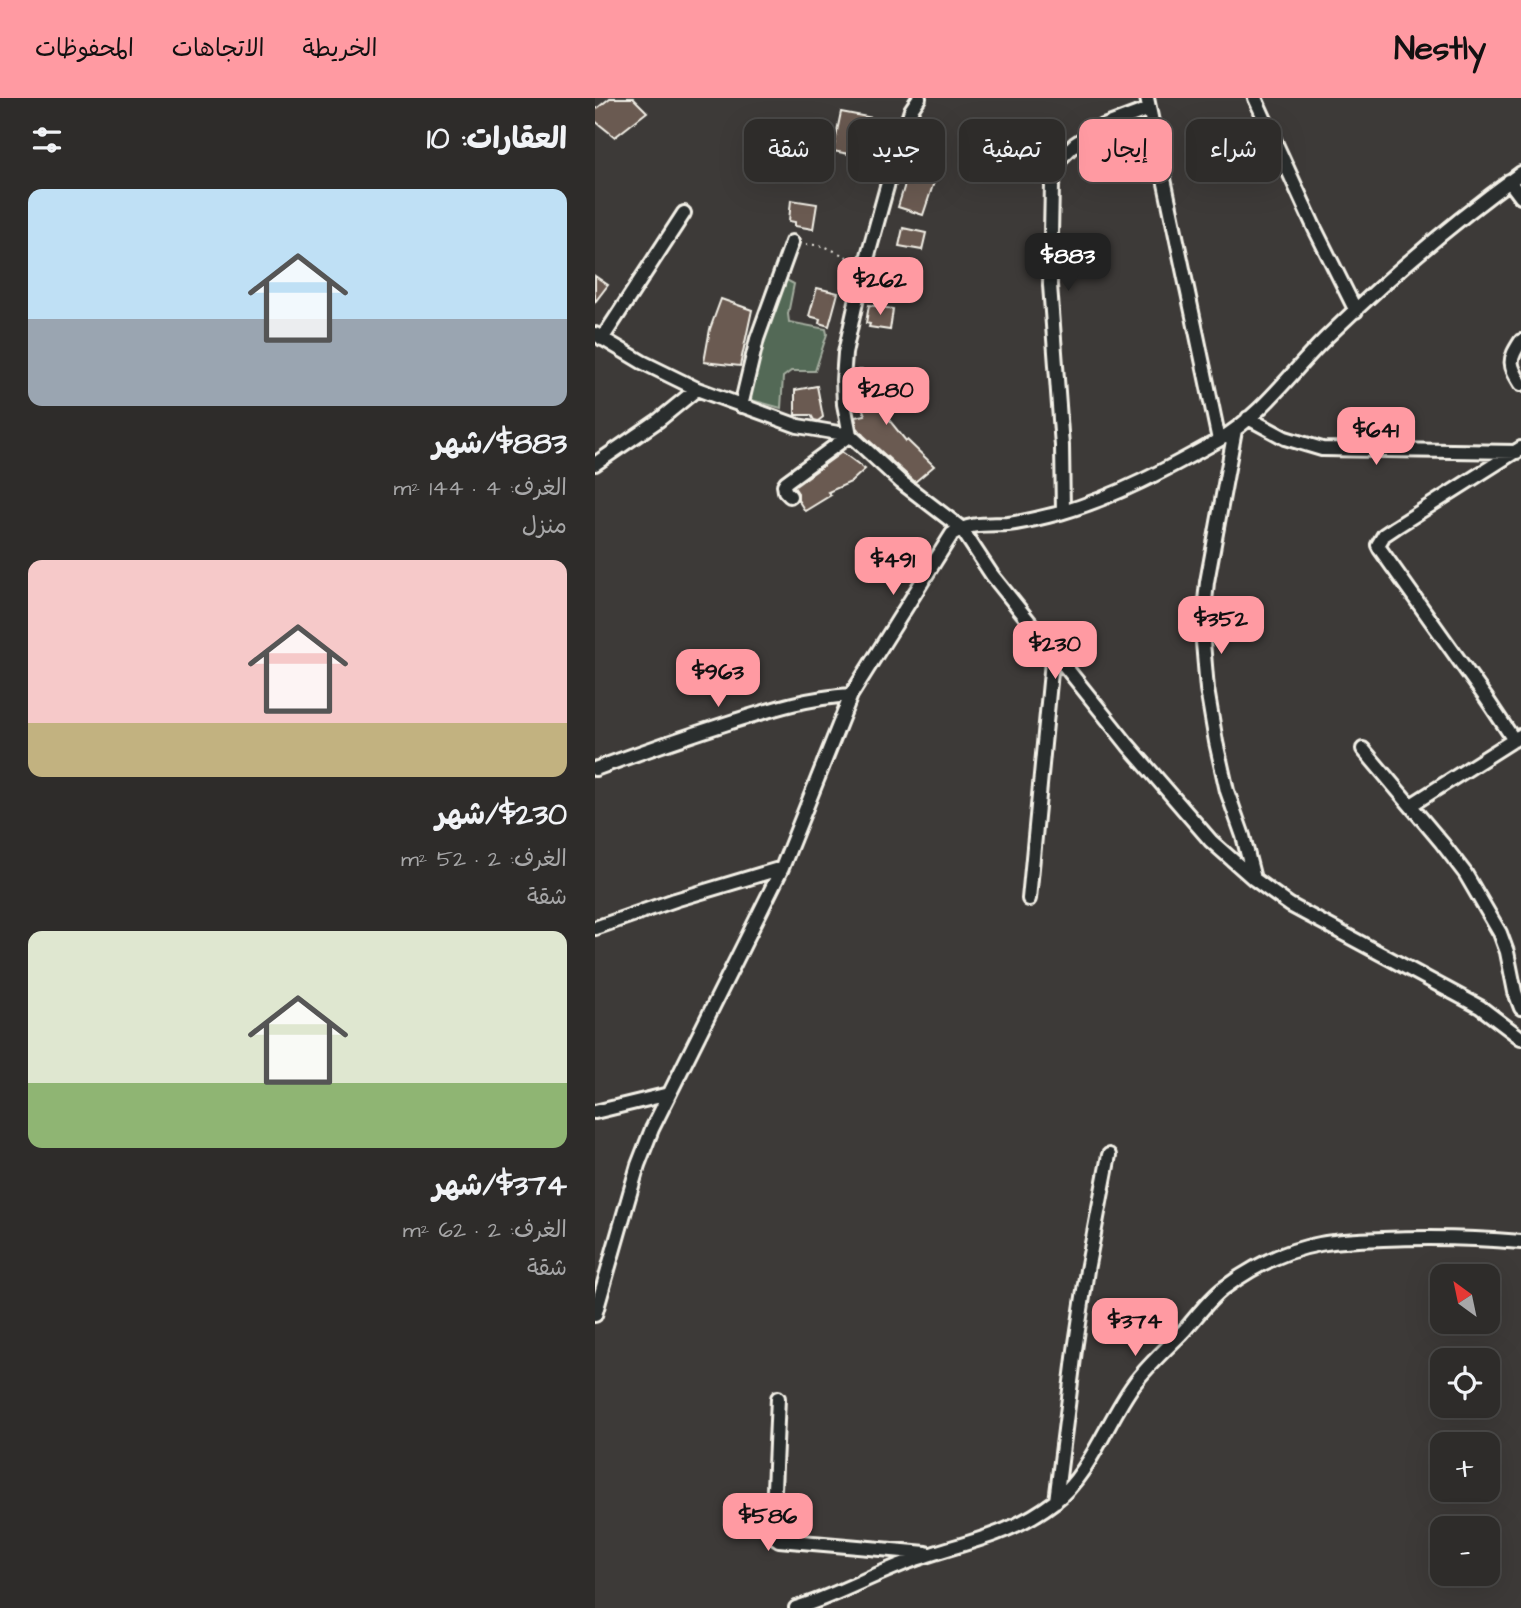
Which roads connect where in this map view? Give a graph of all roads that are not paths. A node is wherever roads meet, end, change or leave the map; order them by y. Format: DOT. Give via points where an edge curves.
graph roads {
  1 [pos="904,98"];
  2 [pos="919,98"];
  3 [pos="1255,98"];
  4 [pos="1148,104"];
  5 [pos="911,110"];
  6 [pos="1521,173"];
  7 [pos="1509,181"];
  8 [pos="1521,197"];
  9 [pos="684,213"];
  10 [pos="791,244"];
  11 [pos="1356,311"];
  12 [pos="599,336"];
  13 [pos="1521,341"];
  14 [pos="1521,384"];
  15 [pos="697,389"];
  16 [pos="741,406"];
  17 [pos="1248,418"];
  18 [pos="1235,430"];
  19 [pos="850,435"];
  20 [pos="1219,440"];
  21 [pos="1519,451"];
  22 [pos="595,464"];
  23 [pos="790,496"];
  24 [pos="1063,512"];
  25 [pos="961,528"];
  26 [pos="1053,651"];
  27 [pos="851,695"];
  28 [pos="1518,738"];
  29 [pos="1363,749"];
  30 [pos="595,769"];
  31 [pos="1411,805"];
  32 [pos="782,868"];
  33 [pos="1254,879"];
  34 [pos="1029,898"];
  35 [pos="595,928"];
  36 [pos="1521,1008"];
  37 [pos="1521,1038"];
  38 [pos="669,1094"];
  39 [pos="595,1112"];
  40 [pos="1109,1155"];
  41 [pos="1521,1242"];
  42 [pos="595,1315"];
  43 [pos="778,1398"];
  44 [pos="1056,1501"];
  45 [pos="931,1554"];
  46 [pos="796,1608"];
  1 -- 5 [label="street"];
  2 -- 5 [label="street"];
  3 -- 11 [label="street"];
  4 -- 20 [label="street"];
  4 -- 24 [label="street" via="1075,144 1060,159 1052,185 1050,285"];
  5 -- 19 [label="street" via="859,288 845,353 844,404"];
  6 -- 7 [label="street"];
  7 -- 8 [label="street"];
  7 -- 11 [label="street" via="1417,254"];
  9 -- 12 [label="street"];
  10 -- 16 [label="street" via="757,339"];
  11 -- 17 [label="street"];
  12 -- 15 [label="street"];
  13 -- 14 [label="street" via="1511,368"];
  15 -- 16 [label="street"];
  15 -- 22 [label="street"];
  16 -- 19 [label="street" via="798,426"];
  17 -- 18 [label="street"];
  17 -- 21 [label="street" via="1285,438 1322,449"];
  18 -- 20 [label="street"];
  18 -- 33 [label="street" via="1207,582 1203,642 1216,742"];
  19 -- 23 [label="street" via="786,482 784,488"];
  19 -- 25 [label="street"];
  20 -- 24 [label="street" via="1112,495"];
  21 -- 28 [label="street" via="1390,531 1378,545"];
  24 -- 25 [label="street"];
  25 -- 26 [label="street"];
  25 -- 27 [label="street" via="952,534"];
  26 -- 33 [label="street" via="1211,841"];
  26 -- 34 [label="street"];
  27 -- 30 [label="street" via="796,702"];
  27 -- 32 [label="street"];
  28 -- 31 [label="street"];
  29 -- 31 [label="street"];
  31 -- 36 [label="street" via="1465,873 1500,933"];
  32 -- 35 [label="street"];
  32 -- 38 [label="street"];
  33 -- 37 [label="street" via="1290,905 1480,1007"];
  38 -- 39 [label="street"];
  38 -- 42 [label="street" via="638,1165"];
  40 -- 44 [label="street" via="1083,1296"];
  41 -- 44 [label="street" via="1422,1237 1349,1240 1294,1251 1243,1275 1222,1289 1134,1384 1091,1456"];
  43 -- 45 [label="street" via="772,1535"];
  44 -- 45 [label="street" via="997,1534"];
  45 -- 46 [label="street"];
}
